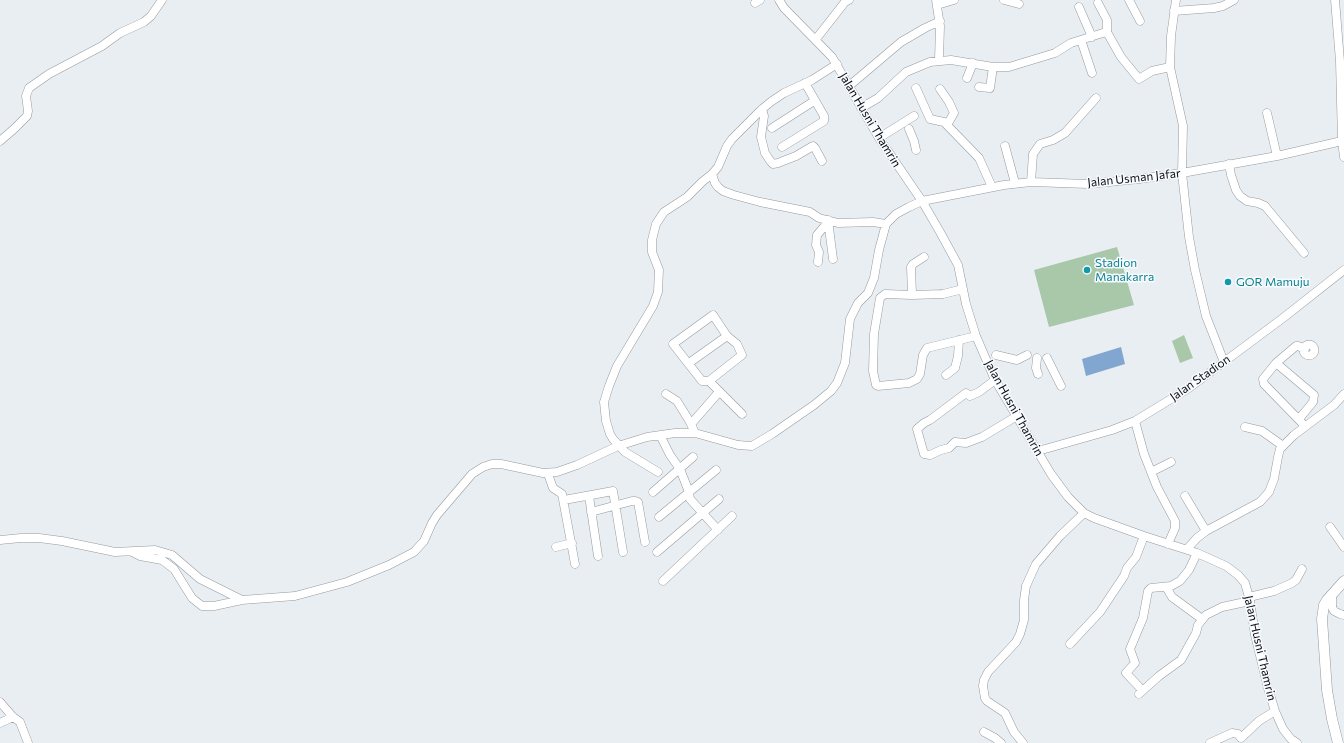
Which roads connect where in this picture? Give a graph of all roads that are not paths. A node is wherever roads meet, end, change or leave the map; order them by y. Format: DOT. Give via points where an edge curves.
graph roads {
  1 [pos="162,0"];
  2 [pos="778,0"];
  3 [pos="849,0"];
  4 [pos="954,0"];
  5 [pos="1004,0"];
  6 [pos="1129,0"];
  7 [pos="1176,0"];
  8 [pos="1234,0"];
  9 [pos="1335,0"];
  10 [pos="937,2"];
  11 [pos="1098,2"];
  12 [pos="1019,4"];
  13 [pos="1079,7"];
  14 [pos="1174,11"];
  15 [pos="940,21"];
  16 [pos="1140,21"];
  17 [pos="1107,33"];
  18 [pos="1092,36"];
  19 [pos="816,40"];
  20 [pos="1081,40"];
  21 [pos="938,60"];
  22 [pos="973,63"];
  23 [pos="837,64"];
  24 [pos="993,67"];
  25 [pos="1170,67"];
  26 [pos="1092,73"];
  27 [pos="967,78"];
  28 [pos="804,83"];
  29 [pos="849,86"];
  30 [pos="916,88"];
  31 [pos="979,88"];
  32 [pos="940,89"];
  33 [pos="1096,98"];
  34 [pos="814,101"];
  35 [pos="861,108"];
  36 [pos="762,109"];
  37 [pos="1267,113"];
  38 [pos="914,116"];
  39 [pos="947,125"];
  40 [pos="895,127"];
  41 [pos="772,128"];
  42 [pos="879,138"];
  43 [pos="1343,140"];
  44 [pos="0,141"];
  45 [pos="1005,146"];
  46 [pos="782,147"];
  47 [pos="916,150"];
  48 [pos="1277,156"];
  49 [pos="1344,157"];
  50 [pos="822,161"];
  51 [pos="1229,164"];
  52 [pos="1182,173"];
  53 [pos="712,174"];
  54 [pos="1031,182"];
  55 [pos="1015,183"];
  56 [pos="992,187"];
  57 [pos="922,201"];
  58 [pos="828,221"];
  59 [pos="886,224"];
  60 [pos="831,239"];
  61 [pos="1304,253"];
  62 [pos="924,258"];
  63 [pos="833,260"];
  64 [pos="1344,270"];
  65 [pos="963,289"];
  66 [pos="912,295"];
  67 [pos="727,336"];
  68 [pos="976,336"];
  69 [pos="959,340"];
  70 [pos="1305,349"];
  71 [pos="996,355"];
  72 [pos="1027,355"];
  73 [pos="1037,358"];
  74 [pos="1047,358"];
  75 [pos="1224,362"];
  76 [pos="689,363"];
  77 [pos="1276,363"];
  78 [pos="1038,374"];
  79 [pos="946,375"];
  80 [pos="996,380"];
  81 [pos="709,381"];
  82 [pos="1061,386"];
  83 [pos="719,392"];
  84 [pos="666,394"];
  85 [pos="1344,394"];
  86 [pos="742,414"];
  87 [pos="1017,416"];
  88 [pos="1299,419"];
  89 [pos="1136,421"];
  90 [pos="691,424"];
  91 [pos="1305,426"];
  92 [pos="1245,427"];
  93 [pos="695,433"];
  94 [pos="660,435"];
  95 [pos="618,446"];
  96 [pos="1283,446"];
  97 [pos="1038,451"];
  98 [pos="693,457"];
  99 [pos="1171,462"];
  100 [pos="680,469"];
  101 [pos="716,470"];
  102 [pos="658,472"];
  103 [pos="1151,472"];
  104 [pos="548,474"];
  105 [pos="653,492"];
  106 [pos="689,492"];
  107 [pos="589,496"];
  108 [pos="1185,496"];
  109 [pos="564,500"];
  110 [pos="719,500"];
  111 [pos="615,506"];
  112 [pos="591,512"];
  113 [pos="704,513"];
  114 [pos="1084,513"];
  115 [pos="732,516"];
  116 [pos="659,517"];
  117 [pos="1330,527"];
  118 [pos="718,530"];
  119 [pos="1206,531"];
  120 [pos="1144,536"];
  121 [pos="0,540"];
  122 [pos="645,542"];
  123 [pos="572,543"];
  124 [pos="1168,544"];
  125 [pos="556,547"];
  126 [pos="1344,547"];
  127 [pos="1187,550"];
  128 [pos="132,552"];
  129 [pos="623,552"];
  130 [pos="657,552"];
  131 [pos="1197,552"];
  132 [pos="598,556"];
  133 [pos="575,564"];
  134 [pos="1302,568"];
  135 [pos="663,581"];
  136 [pos="1344,581"];
  137 [pos="1166,587"];
  138 [pos="1332,594"];
  139 [pos="1250,599"];
  140 [pos="242,600"];
  141 [pos="1344,615"];
  142 [pos="1202,619"];
  143 [pos="1070,644"];
  144 [pos="0,702"];
  145 [pos="1275,711"];
  146 [pos="12,717"];
  147 [pos="0,723"];
  148 [pos="984,732"];
  149 [pos="1240,740"];
  150 [pos="1340,740"];
  151 [pos="28,743"];
  152 [pos="1001,743"];
  153 [pos="1023,743"];
  154 [pos="1210,743"];
  155 [pos="1295,743"];
  1 -- 44 [label="street" via="144,22 120,33 30,88 26,96 27,116"];
  2 -- 19 [label="street, Jalan Husni Thamrin"];
  3 -- 19 [label="street"];
  4 -- 10 [label="street"];
  5 -- 12 [label="street"];
  6 -- 16 [label="street"];
  7 -- 14 [label="street"];
  8 -- 14 [label="street" via="1214,8"];
  9 -- 43 [label="street"];
  10 -- 15 [label="street"];
  11 -- 17 [label="street" via="1108,22"];
  13 -- 18 [label="street"];
  14 -- 25 [label="street"];
  15 -- 21 [label="street"];
  15 -- 29 [label="street" via="901,42"];
  17 -- 18 [label="street"];
  17 -- 25 [label="street" via="1121,57 1139,79 1152,71"];
  18 -- 20 [label="street"];
  19 -- 23 [label="street, Jalan Husni Thamrin"];
  20 -- 24 [label="street" via="1054,53 1013,66"];
  20 -- 26 [label="street"];
  21 -- 22 [label="street"];
  21 -- 35 [label="street" via="906,72 878,98"];
  22 -- 24 [label="street"];
  22 -- 27 [label="street"];
  23 -- 28 [label="street"];
  23 -- 29 [label="street, Jalan Husni Thamrin"];
  24 -- 31 [label="street" via="990,88"];
  25 -- 52 [label="street" via="1183,126"];
  28 -- 34 [label="street"];
  28 -- 36 [label="street"];
  29 -- 35 [label="street, Jalan Husni Thamrin"];
  30 -- 39 [label="street" via="930,119"];
  32 -- 39 [label="street" via="954,113"];
  33 -- 54 [label="street" via="1065,133 1040,144 1033,154"];
  34 -- 41 [label="street"];
  34 -- 46 [label="street" via="824,116 824,121"];
  35 -- 42 [label="street, Jalan Husni Thamrin"];
  36 -- 50 [label="street" via="764,116 761,137 765,153 773,164 796,156 812,146"];
  36 -- 53 [label="street" via="732,139 718,168"];
  37 -- 48 [label="street"];
  38 -- 40 [label="street"];
  39 -- 56 [label="street" via="979,158"];
  40 -- 42 [label="street"];
  40 -- 47 [label="street" via="900,132 910,128"];
  42 -- 57 [label="street, Jalan Husni Thamrin"];
  43 -- 48 [label="street, Jalan Usman Jafar"];
  43 -- 49 [label="street"];
  45 -- 55 [label="street"];
  48 -- 51 [label="street, Jalan Usman Jafar"];
  51 -- 52 [label="street, Jalan Usman Jafar"];
  51 -- 61 [label="street" via="1240,196 1247,201 1265,206"];
  52 -- 54 [label="street, Jalan Usman Jafar" via="1088,184"];
  52 -- 75 [label="street" via="1195,270 1206,316"];
  53 -- 58 [label="street" via="715,183 723,191 760,202 810,212"];
  53 -- 95 [label="street" via="687,197 664,212 654,229 652,252 659,270 658,292 653,306 617,366 604,402 610,434"];
  54 -- 55 [label="street, Jalan Usman Jafar"];
  55 -- 56 [label="street, Jalan Usman Jafar"];
  56 -- 57 [label="street, Jalan Usman Jafar"];
  57 -- 59 [label="street, Jalan Usman Jafar" via="896,214"];
  57 -- 65 [label="street, Jalan Husni Thamrin" via="958,265"];
  58 -- 59 [label="street"];
  58 -- 60 [label="street"];
  58 -- 60 [label="street" via="817,235 819,259"];
  59 -- 93 [label="street" via="874,278 868,293 858,303 850,319 844,368 830,391 814,405 752,446 738,445"];
  60 -- 63 [label="street"];
  62 -- 66 [label="street" via="911,267"];
  64 -- 75 [label="street, Jalan Stadion"];
  65 -- 66 [label="street" via="943,294"];
  65 -- 68 [label="street, Jalan Husni Thamrin"];
  66 -- 69 [label="street" via="886,294 880,298 874,334 873,370 878,386 909,383 917,379 927,348"];
  67 -- 76 [label="street"];
  67 -- 76 [label="street" via="713,315 673,344"];
  67 -- 81 [label="street" via="737,344 742,355"];
  68 -- 69 [label="street"];
  68 -- 80 [label="street, Jalan Husni Thamrin"];
  69 -- 79 [label="street" via="955,368"];
  70 -- 77 [label="street" via="1296,346"];
  71 -- 72 [label="street" via="1017,360"];
  73 -- 78 [label="street"];
  74 -- 82 [label="street"];
  75 -- 89 [label="street, Jalan Stadion" via="1189,388"];
  76 -- 81 [label="street" via="702,381"];
  77 -- 88 [label="street" via="1263,377 1263,382"];
  77 -- 88 [label="street" via="1314,395 1313,402"];
  80 -- 87 [label="street, Jalan Husni Thamrin"];
  80 -- 87 [label="street" via="975,394 969,396 966,393 917,430 924,454 930,455 949,448 955,442 966,443 982,437"];
  81 -- 83 [label="street"];
  83 -- 86 [label="street"];
  83 -- 90 [label="street"];
  84 -- 90 [label="street" via="677,401"];
  85 -- 91 [label="street" via="1334,405"];
  87 -- 97 [label="street, Jalan Husni Thamrin"];
  88 -- 91 [label="street"];
  89 -- 97 [label="street, Jalan Stadion"];
  89 -- 103 [label="street"];
  90 -- 93 [label="street"];
  91 -- 96 [label="street"];
  92 -- 96 [label="street" via="1262,431"];
  93 -- 94 [label="street"];
  94 -- 95 [label="street"];
  94 -- 100 [label="street" via="670,456"];
  95 -- 102 [label="street" via="634,459"];
  95 -- 104 [label="street" via="565,470"];
  96 -- 119 [label="street" via="1269,492 1260,502"];
  97 -- 114 [label="street, Jalan Husni Thamrin" via="1059,486"];
  98 -- 100 [label="street"];
  99 -- 103 [label="street"];
  100 -- 105 [label="street"];
  100 -- 106 [label="street"];
  101 -- 106 [label="street"];
  103 -- 124 [label="street" via="1175,521 1175,528"];
  104 -- 109 [label="street" via="553,488 562,494"];
  104 -- 140 [label="street" via="501,464 483,467 472,474 437,515 420,548 406,557 323,590 295,596"];
  106 -- 113 [label="street" via="690,499"];
  106 -- 116 [label="street"];
  107 -- 109 [label="street"];
  107 -- 111 [label="street" via="613,491"];
  107 -- 112 [label="street"];
  108 -- 119 [label="street"];
  109 -- 123 [label="street"];
  110 -- 113 [label="street"];
  111 -- 112 [label="street"];
  111 -- 122 [label="street" via="638,502"];
  111 -- 129 [label="street"];
  112 -- 132 [label="street"];
  113 -- 118 [label="street"];
  113 -- 130 [label="street"];
  114 -- 120 [label="street, Jalan Husni Thamrin"];
  114 -- 153 [label="street" via="1036,564 1026,586 1024,620 1020,634 1016,642 988,672 982,686 987,701 1005,713 1014,732"];
  115 -- 118 [label="street"];
  117 -- 126 [label="street"];
  118 -- 135 [label="street"];
  119 -- 127 [label="street"];
  120 -- 124 [label="street, Jalan Husni Thamrin"];
  120 -- 143 [label="street" via="1136,557 1100,612"];
  121 -- 128 [label="street" via="62,540 115,552"];
  123 -- 125 [label="street"];
  123 -- 133 [label="street"];
  124 -- 127 [label="street, Jalan Husni Thamrin"];
  127 -- 131 [label="street, Jalan Husni Thamrin"];
  128 -- 140 [label="street" via="155,550 172,555 200,579"];
  128 -- 140 [label="street" via="162,560 174,569 192,598 202,606"];
  131 -- 137 [label="street" via="1180,582"];
  131 -- 139 [label="street, Jalan Husni Thamrin" via="1235,572 1245,583"];
  134 -- 139 [label="street" via="1292,583"];
  136 -- 138 [label="main road"];
  137 -- 142 [label="street" via="1172,597"];
  137 -- 142 [label="street" via="1149,589 1143,618 1130,649 1136,662 1126,673 1141,692 1181,660"];
  138 -- 141 [label="street" via="1334,611"];
  138 -- 150 [label="main road" via="1324,605 1322,619 1327,690 1332,719"];
  139 -- 142 [label="street" via="1222,607"];
  139 -- 145 [label="street, Jalan Husni Thamrin" via="1255,635"];
  144 -- 146 [label="street"];
  145 -- 149 [label="street" via="1259,721"];
  145 -- 155 [label="street, Jalan Husni Thamrin" via="1283,729"];
  146 -- 147 [label="street"];
  146 -- 151 [label="street" via="20,722"];
  148 -- 152 [label="street"];
  149 -- 154 [label="street" via="1238,734 1232,732"];
}
